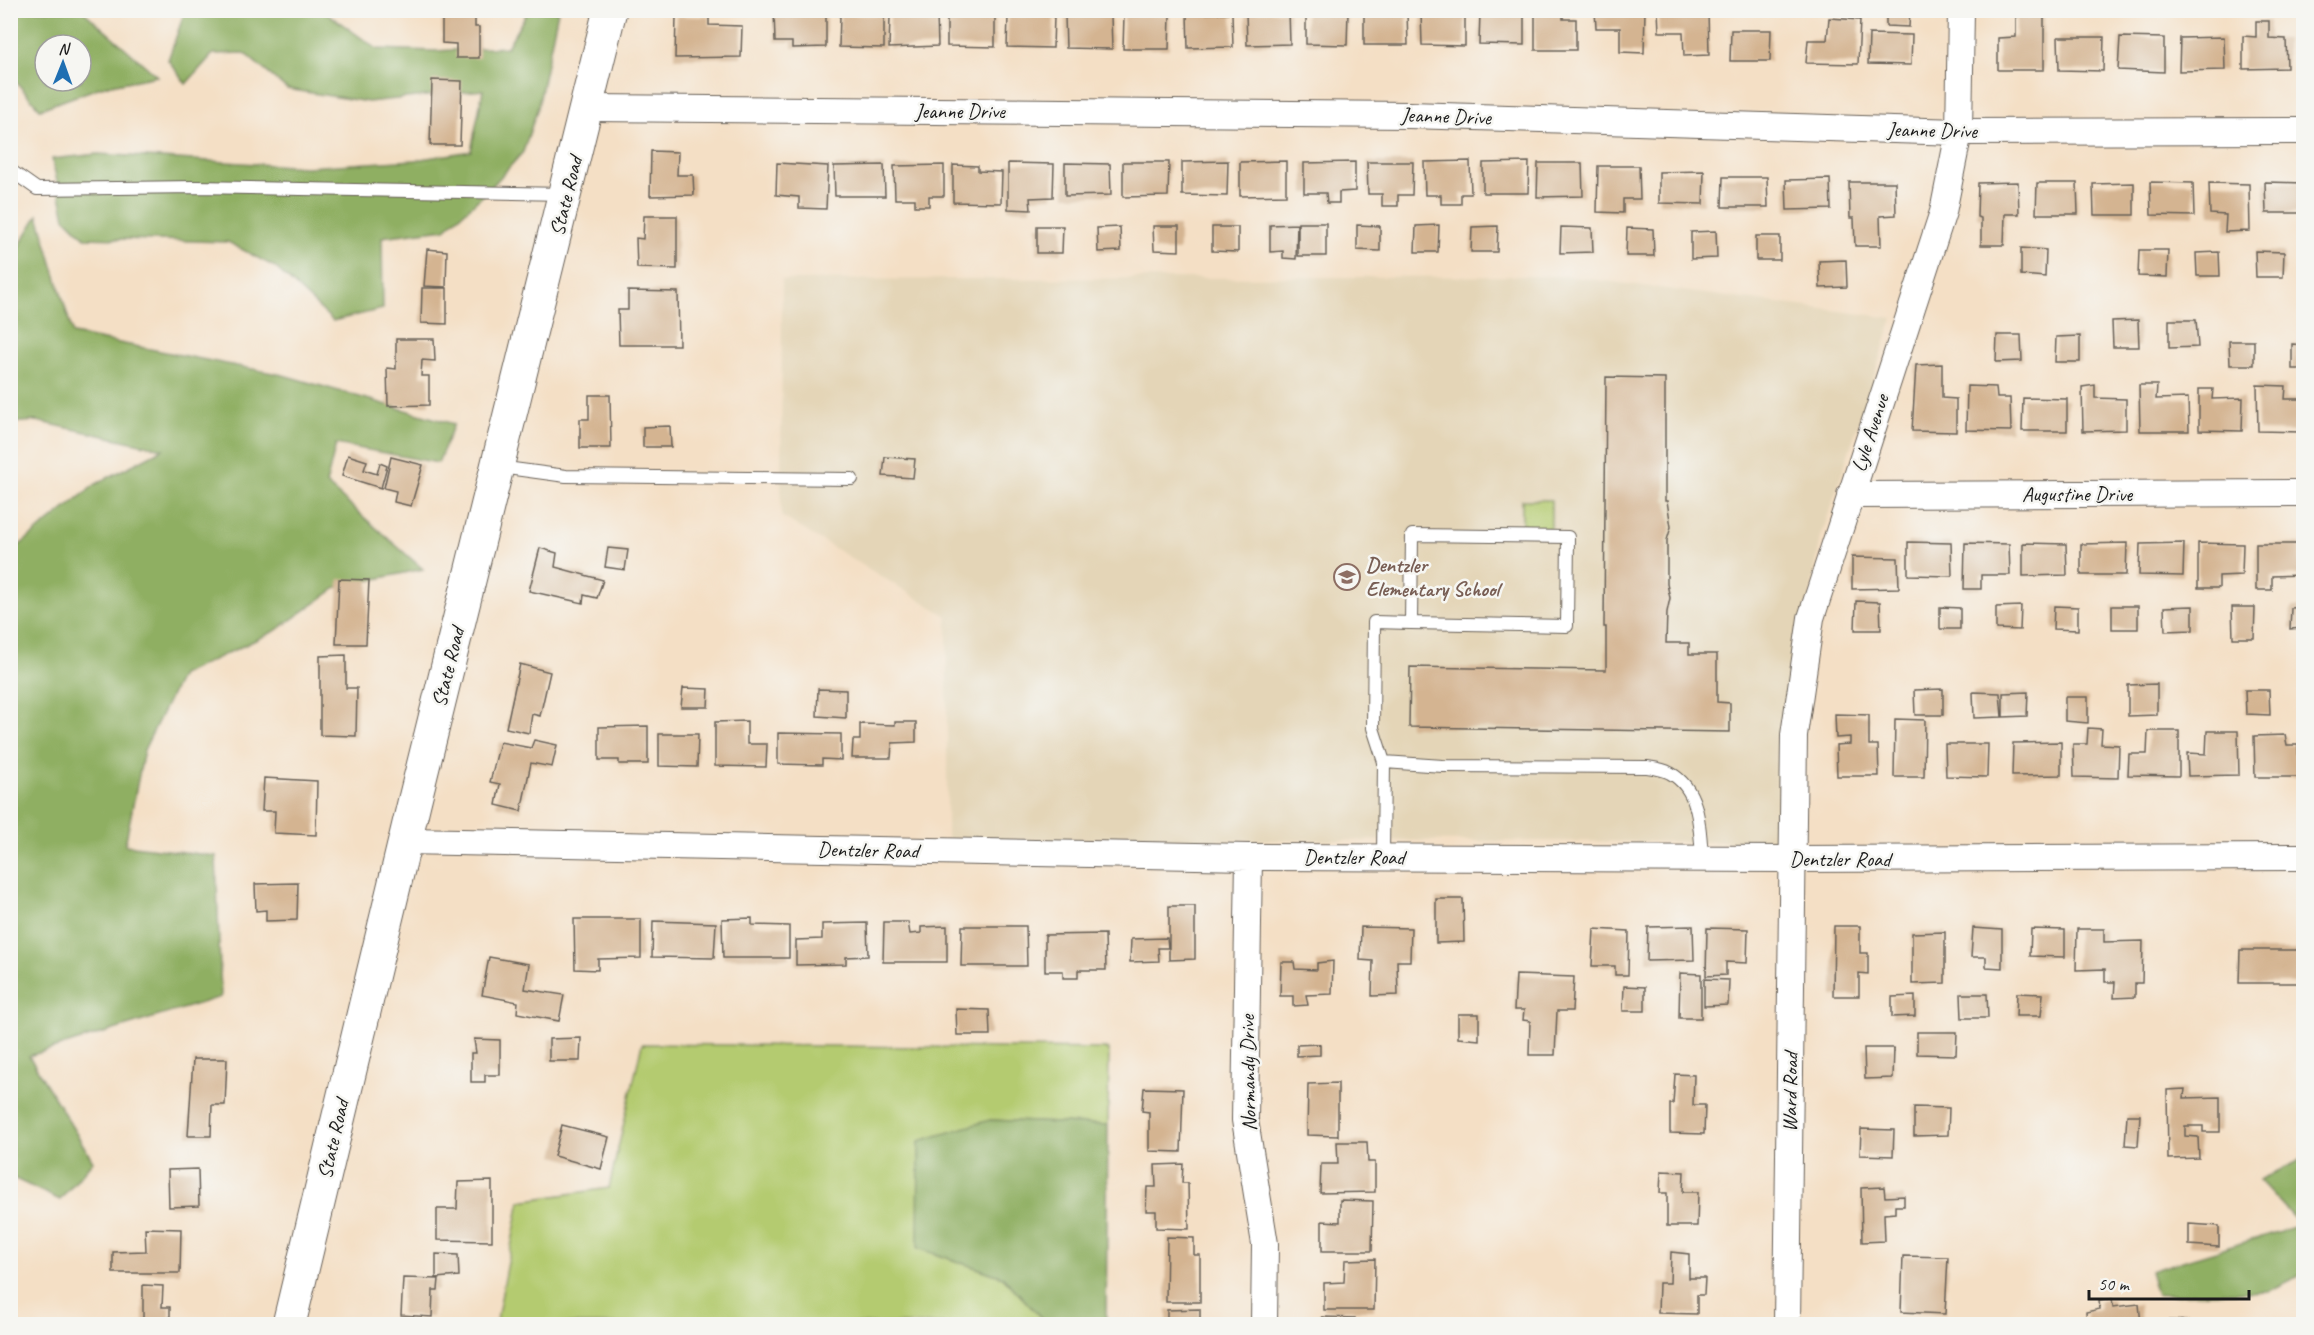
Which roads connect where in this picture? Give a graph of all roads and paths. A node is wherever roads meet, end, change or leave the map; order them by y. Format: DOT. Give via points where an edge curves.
graph roads {
  1 [pos="610,10"];
  2 [pos="1961,10"];
  3 [pos="588,108"];
  4 [pos="2304,131"];
  5 [pos="1959,132"];
  6 [pos="10,170"];
  7 [pos="566,194"];
  8 [pos="498,467"];
  9 [pos="852,479"];
  10 [pos="2304,493"];
  11 [pos="1850,495"];
  12 [pos="1411,623"];
  13 [pos="1384,762"];
  14 [pos="405,841"];
  15 [pos="1250,857"];
  16 [pos="2304,857"];
  17 [pos="1383,858"];
  18 [pos="1702,859"];
  19 [pos="1792,859"];
  20 [pos="289,1324"];
  21 [pos="1264,1324"];
  22 [pos="1787,1324"];
  1 -- 3 [label="main road, State Road"];
  2 -- 5 [label="street, Lyle Avenue"];
  3 -- 5 [label="street, Jeanne Drive" via="1409,114"];
  3 -- 7 [label="main road, State Road"];
  4 -- 5 [label="street, Jeanne Drive"];
  5 -- 11 [label="street, Lyle Avenue" via="1943,212"];
  6 -- 7 [label="lane" via="37,189 197,187"];
  7 -- 8 [label="main road, State Road"];
  8 -- 9 [label="lane" via="566,476"];
  8 -- 14 [label="main road, State Road"];
  10 -- 11 [label="street, Augustine Drive"];
  11 -- 19 [label="street, Lyle Avenue" via="1811,618 1794,735"];
  12 -- 12 [label="lane" via="1412,535 1568,537 1567,626"];
  12 -- 13 [label="lane" via="1374,622 1373,728"];
  13 -- 17 [label="lane"];
  13 -- 18 [label="lane" via="1443,766 1647,766 1669,772 1687,785 1695,805"];
  14 -- 15 [label="street, Dentzler Road"];
  14 -- 20 [label="main road, State Road"];
  15 -- 17 [label="street, Dentzler Road"];
  15 -- 21 [label="street, Normandy Drive" via="1245,1120 1265,1244"];
  16 -- 19 [label="street, Dentzler Road"];
  17 -- 18 [label="street, Dentzler Road"];
  18 -- 19 [label="street, Dentzler Road"];
  19 -- 22 [label="street, Ward Road"];
}
